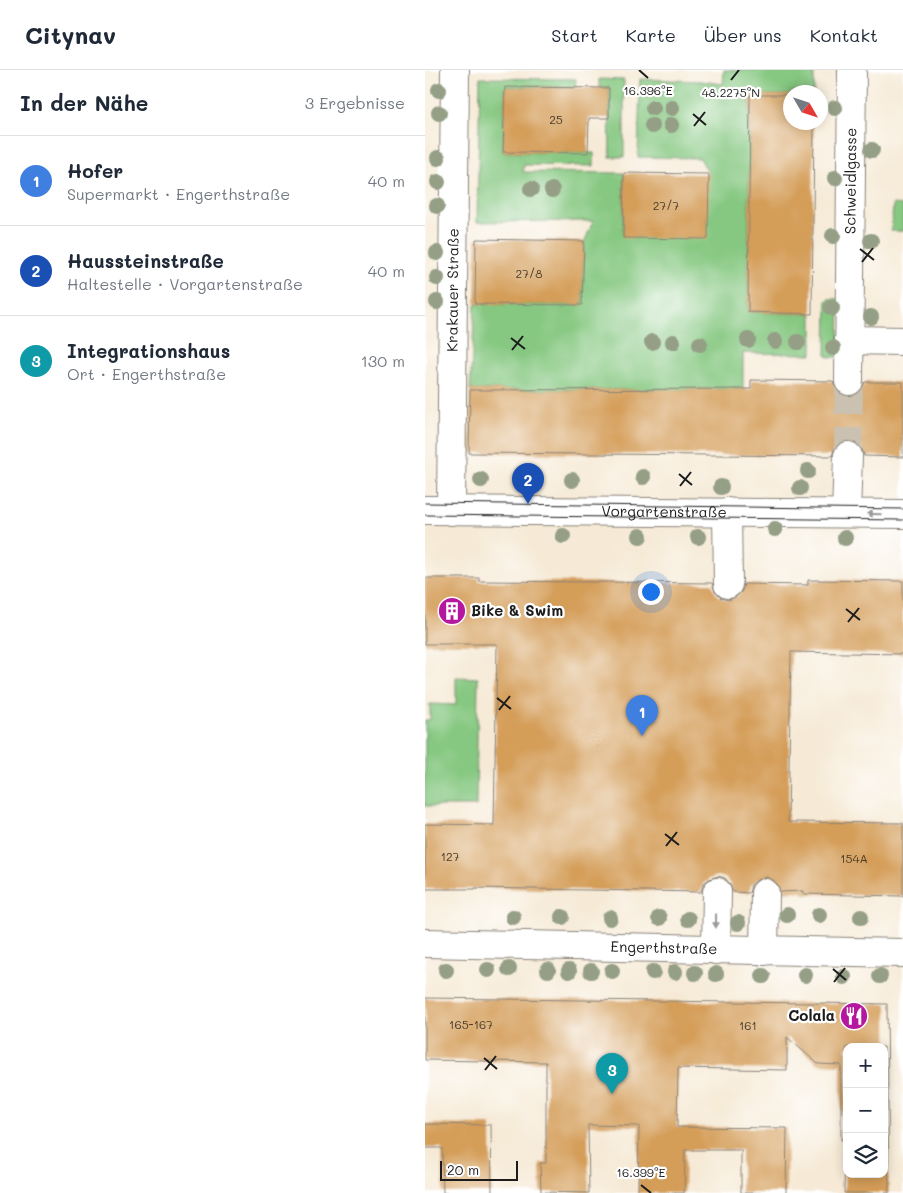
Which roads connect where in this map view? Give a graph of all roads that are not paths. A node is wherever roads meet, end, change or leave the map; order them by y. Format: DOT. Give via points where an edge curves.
graph roads {
  1 [pos="455,70"];
  2 [pos="852,70"];
  3 [pos="849,340"];
  4 [pos="903,341"];
  5 [pos="849,381"];
  6 [pos="849,456"];
  7 [pos="438,510"];
  8 [pos="727,512"];
  9 [pos="846,513"];
  10 [pos="903,514"];
  11 [pos="727,584"];
  12 [pos="717,892"];
  13 [pos="765,893"];
  14 [pos="425,943"];
  15 [pos="716,950"];
  16 [pos="764,951"];
  17 [pos="903,953"];
  1 -- 7 [label="street, Krakauer Straße"];
  2 -- 3 [label="street, Schweidlgasse"];
  3 -- 4 [label="street"];
  3 -- 5 [label="street, Schweidlgasse"];
  6 -- 9 [label="street"];
  7 -- 8 [label="street, Vorgartenstraße"];
  8 -- 9 [label="street, Vorgartenstraße"];
  8 -- 11 [label="street"];
  10 -- 9 [label="street, Vorgartenstraße, one-way"];
  12 -- 15 [label="street, one-way"];
  13 -- 16 [label="street"];
  14 -- 15 [label="street, Engerthstraße"];
  15 -- 16 [label="street, Engerthstraße"];
  16 -- 17 [label="street, Engerthstraße"];
}
